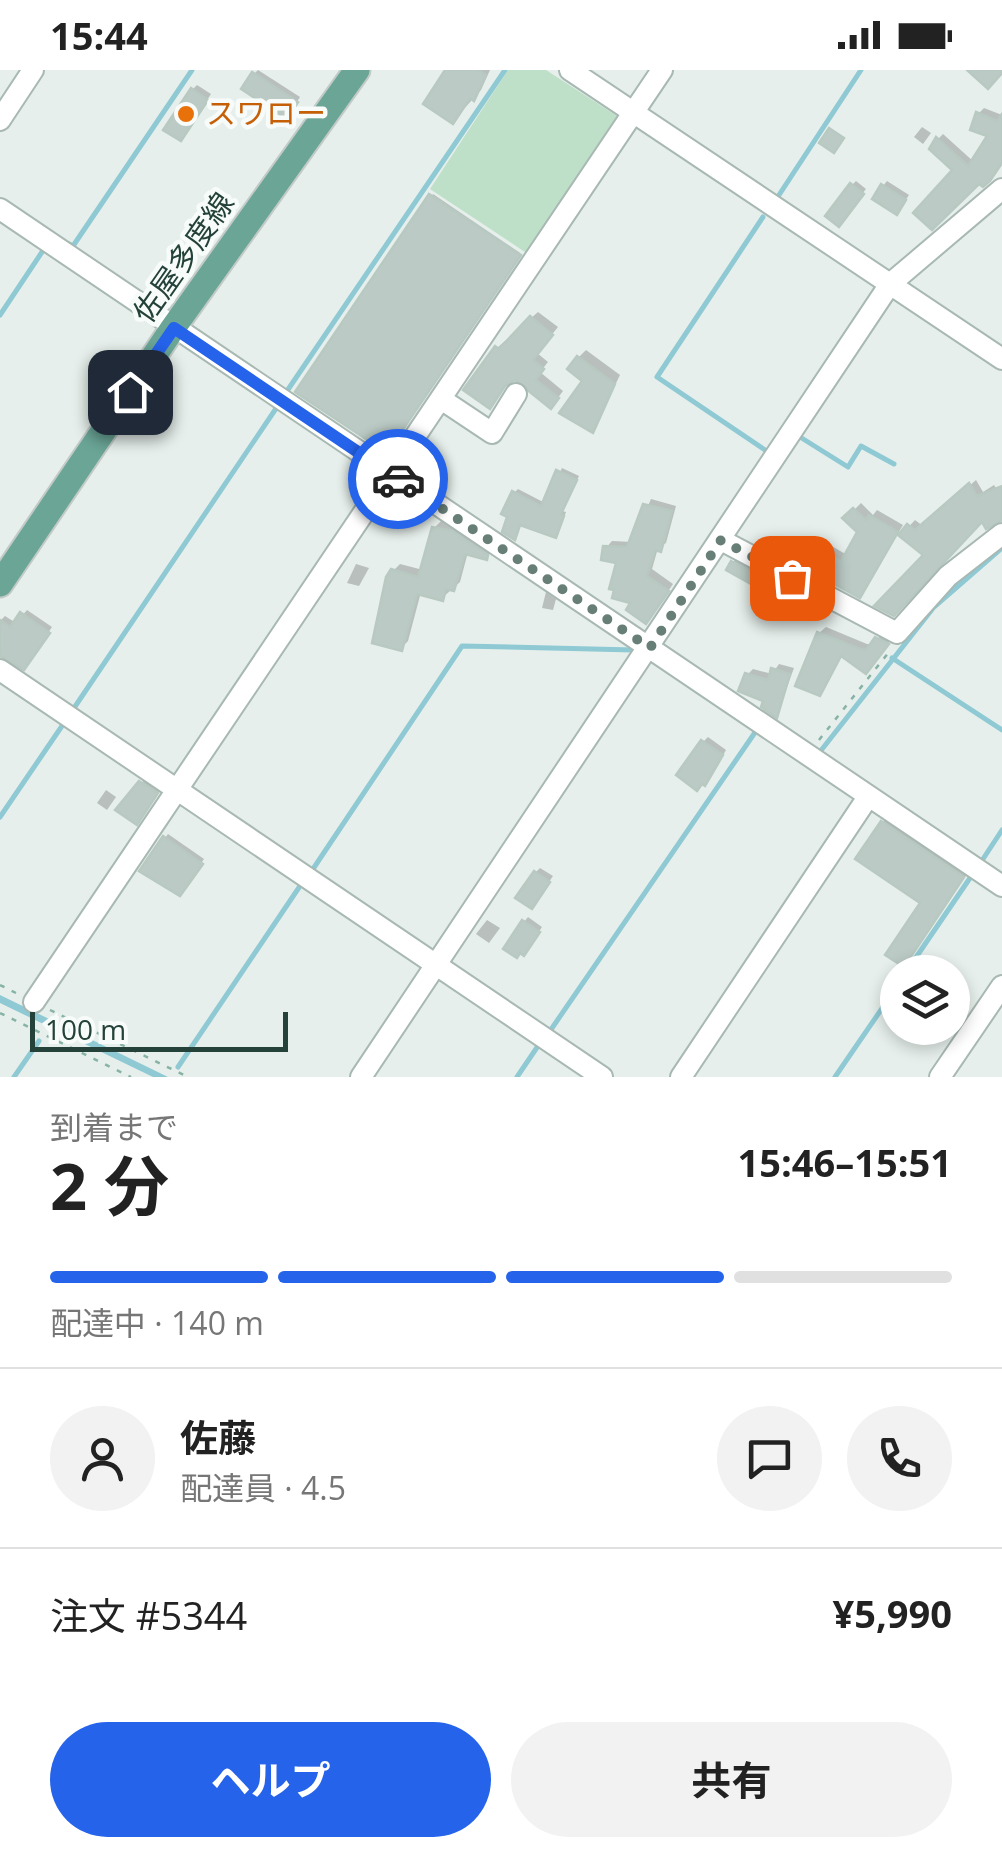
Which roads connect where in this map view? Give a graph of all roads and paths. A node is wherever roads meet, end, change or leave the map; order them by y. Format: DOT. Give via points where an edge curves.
graph roads {
  1 [pos="34,70"];
  2 [pos="357,70"];
  3 [pos="570,70"];
  4 [pos="662,70"];
  5 [pos="634,113"];
  6 [pos="0,120"];
  7 [pos="1002,189"];
  8 [pos="0,209"];
  9 [pos="890,284"];
  10 [pos="174,328"];
  11 [pos="1002,360"];
  12 [pos="516,394"];
  13 [pos="440,399"];
  14 [pos="390,474"];
  15 [pos="1002,534"];
  16 [pos="721,540"];
  17 [pos="0,584"];
  18 [pos="897,634"];
  19 [pos="650,648"];
  20 [pos="0,670"];
  21 [pos="808,754"];
  22 [pos="176,789"];
  23 [pos="868,797"];
  24 [pos="1002,886"];
  25 [pos="436,965"];
  26 [pos="0,986"];
  27 [pos="1002,986"];
  28 [pos="34,1002"];
  29 [pos="0,1013"];
  30 [pos="131,1077"];
  31 [pos="188,1077"];
  32 [pos="360,1077"];
  33 [pos="602,1077"];
  34 [pos="681,1077"];
  35 [pos="940,1077"];
  1 -- 6 [label="street"];
  2 -- 10 [label="main road, 佐屋多度線"];
  3 -- 5 [label="street"];
  4 -- 5 [label="street"];
  5 -- 9 [label="street"];
  5 -- 13 [label="street"];
  7 -- 9 [label="street"];
  8 -- 10 [label="street"];
  9 -- 11 [label="street"];
  9 -- 16 [label="street"];
  10 -- 14 [label="street"];
  10 -- 17 [label="main road, 佐屋多度線"];
  12 -- 13 [label="street" via="492,433"];
  13 -- 14 [label="street"];
  14 -- 19 [label="street"];
  14 -- 22 [label="street"];
  15 -- 18 [label="street" via="948,576"];
  16 -- 18 [label="street"];
  16 -- 19 [label="street"];
  18 -- 21 [label="path"];
  19 -- 21 [label="street"];
  19 -- 25 [label="street"];
  20 -- 22 [label="street"];
  21 -- 23 [label="street"];
  22 -- 25 [label="street"];
  22 -- 28 [label="street"];
  23 -- 24 [label="street"];
  23 -- 34 [label="street"];
  25 -- 32 [label="street"];
  25 -- 33 [label="street"];
  26 -- 28 [label="path"];
  27 -- 35 [label="street"];
  28 -- 31 [label="path"];
  29 -- 30 [label="path"];
}
